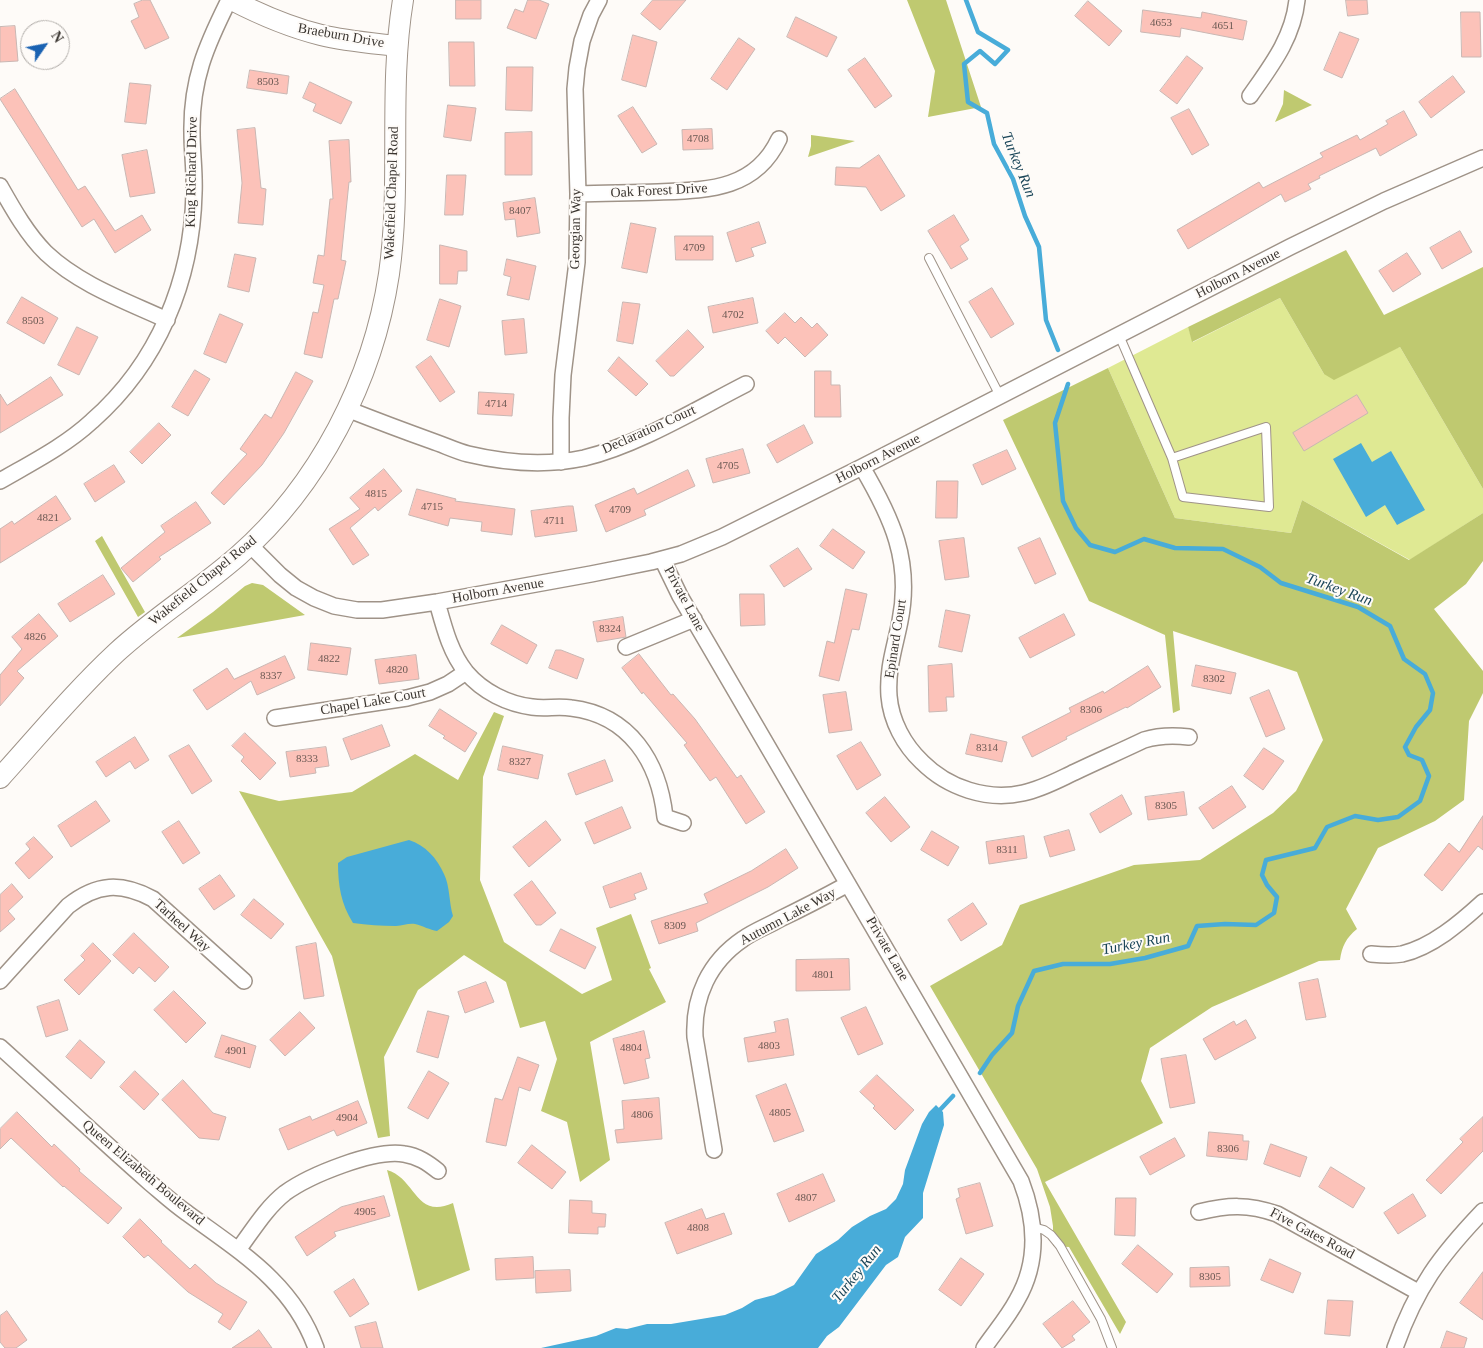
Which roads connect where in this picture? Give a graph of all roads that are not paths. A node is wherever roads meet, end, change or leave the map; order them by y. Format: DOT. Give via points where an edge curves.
graph roads {
  1 [pos="231,0"];
  2 [pos="403,0"];
  3 [pos="599,0"];
  4 [pos="1297,0"];
  5 [pos="397,46"];
  6 [pos="1250,96"];
  7 [pos="779,139"];
  8 [pos="1483,158"];
  9 [pos="0,186"];
  10 [pos="578,194"];
  11 [pos="929,258"];
  12 [pos="167,320"];
  13 [pos="1119,335"];
  14 [pos="746,384"];
  15 [pos="1000,396"];
  16 [pos="347,409"];
  17 [pos="1172,458"];
  18 [pos="561,462"];
  19 [pos="862,467"];
  20 [pos="0,481"];
  21 [pos="250,545"];
  22 [pos="662,559"];
  23 [pos="437,602"];
  24 [pos="694,619"];
  25 [pos="626,647"];
  26 [pos="466,672"];
  27 [pos="275,718"];
  28 [pos="1189,737"];
  29 [pos="0,778"];
  30 [pos="683,823"];
  31 [pos="848,884"];
  32 [pos="1483,902"];
  33 [pos="1371,954"];
  34 [pos="0,981"];
  35 [pos="244,981"];
  36 [pos="0,1047"];
  37 [pos="714,1150"];
  38 [pos="438,1171"];
  39 [pos="1483,1211"];
  40 [pos="1199,1212"];
  41 [pos="1033,1228"];
  42 [pos="238,1250"];
  43 [pos="1418,1292"];
  44 [pos="316,1348"];
  45 [pos="984,1348"];
  46 [pos="1112,1348"];
  47 [pos="1395,1348"];
  1 -- 5 [label="main road, Braeburn Drive" via="283,24 322,36"];
  1 -- 12 [label="street, King Richard Drive" via="211,36 198,72 193,100 192,223 186,265"];
  2 -- 5 [label="main road, Wakefield Chapel Road"];
  3 -- 10 [label="street, Georgian Way" via="582,41 576,68"];
  4 -- 6 [label="street" via="1289,35"];
  5 -- 16 [label="main road, Wakefield Chapel Road" via="393,236 389,275 370,352"];
  7 -- 10 [label="street, Oak Forest Drive" via="754,172 721,187"];
  8 -- 13 [label="street, Holborn Avenue" via="1375,205"];
  9 -- 12 [label="street" via="28,232 64,268 86,282"];
  10 -- 18 [label="street, Georgian Way" via="577,262 563,375"];
  11 -- 15 [label="lane"];
  12 -- 20 [label="street, King Richard Drive" via="154,346 114,401 63,444"];
  13 -- 15 [label="street, Holborn Avenue"];
  13 -- 17 [label="lane"];
  14 -- 18 [label="street, Declaration Court" via="613,449"];
  15 -- 19 [label="street, Holborn Avenue"];
  16 -- 18 [label="street, Declaration Court" via="466,453 524,463"];
  16 -- 21 [label="main road, Wakefield Chapel Road" via="304,482"];
  17 -- 17 [label="lane" via="1183,497 1269,507 1266,427"];
  19 -- 22 [label="street, Holborn Avenue" via="722,537"];
  19 -- 28 [label="street, Epinard Court" via="888,514 902,564 902,610 889,665 889,698 893,717 901,736 928,768 945,780 982,794 1022,794 1144,740 1172,734"];
  21 -- 23 [label="street, Holborn Avenue" via="296,588 334,606 382,610"];
  21 -- 29 [label="main road, Wakefield Chapel Road" via="118,651"];
  22 -- 23 [label="street, Holborn Avenue"];
  22 -- 24 [label="street, Private Lane"];
  23 -- 26 [label="street" via="448,642"];
  24 -- 25 [label="street"];
  24 -- 31 [label="street, Private Lane"];
  26 -- 27 [label="street, Chapel Lake Court" via="430,692 407,698"];
  26 -- 30 [label="street" via="485,689 516,704 589,712 623,729 648,757 663,798 665,816"];
  31 -- 37 [label="street, Autumn Lake Way" via="744,938 724,955 705,981 698,1000 695,1037"];
  31 -- 41 [label="street, Private Lane" via="1021,1180 1029,1201"];
  32 -- 33 [label="street" via="1443,934 1415,949 1401,954"];
  34 -- 35 [label="street, Tarheel Way" via="68,906 93,890 108,887 133,890 153,899"];
  36 -- 42 [label="street, Queen Elizabeth Boulevard" via="149,1182"];
  38 -- 42 [label="street" via="426,1162 402,1154 375,1156 328,1169 284,1194"];
  39 -- 43 [label="street" via="1443,1256"];
  40 -- 43 [label="street, Five Gates Road" via="1222,1206 1242,1206 1277,1214"];
  41 -- 45 [label="street, Private Lane" via="1031,1264 1025,1282 1017,1300"];
  41 -- 46 [label="lane" via="1044,1230 1060,1246 1101,1319"];
  42 -- 44 [label="street, Queen Elizabeth Boulevard" via="269,1275 286,1294"];
  43 -- 47 [label="street"];
}
